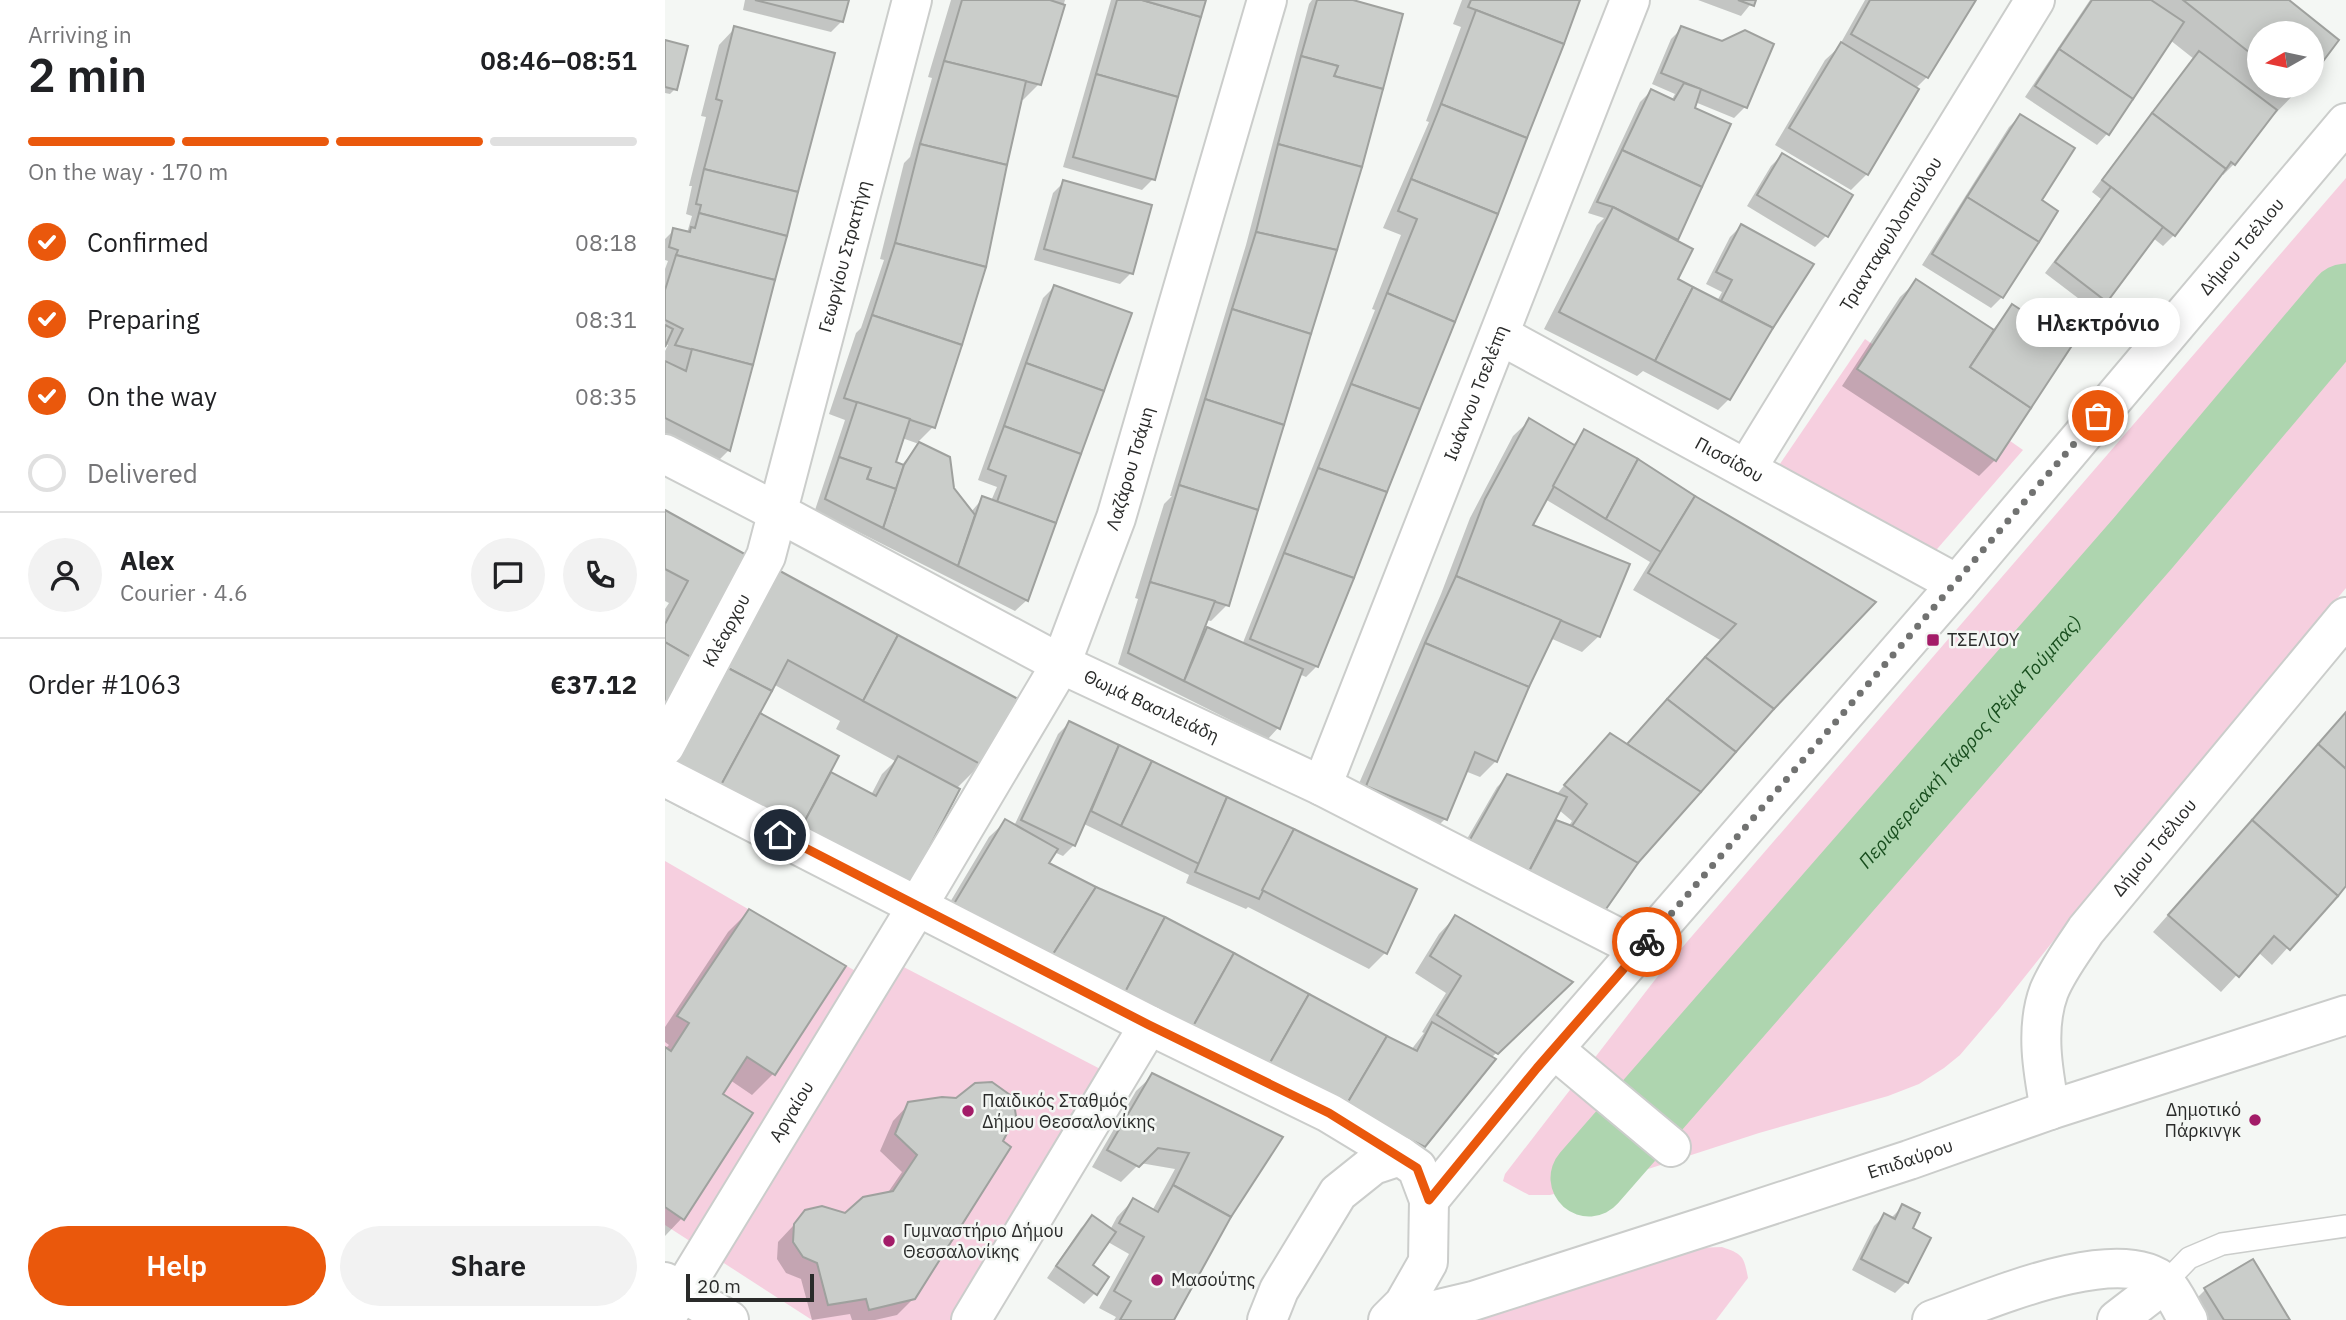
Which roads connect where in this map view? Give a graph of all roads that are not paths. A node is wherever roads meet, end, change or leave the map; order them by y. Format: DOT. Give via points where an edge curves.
graph roads {
  1 [pos="912,0"];
  2 [pos="1267,0"];
  3 [pos="1630,0"];
  4 [pos="2035,0"];
  5 [pos="2346,123"];
  6 [pos="1500,335"];
  7 [pos="665,454"];
  8 [pos="1747,468"];
  9 [pos="777,512"];
  10 [pos="1957,584"];
  11 [pos="2346,617"];
  12 [pos="1061,664"];
  13 [pos="665,746"];
  14 [pos="665,777"];
  15 [pos="1322,786"];
  16 [pos="918,905"];
  17 [pos="1640,950"];
  18 [pos="2346,1015"];
  19 [pos="1149,1025"];
  20 [pos="1555,1050"];
  21 [pos="2050,1110"];
  22 [pos="1671,1147"];
  23 [pos="1400,1156"];
  24 [pos="1429,1200"];
  25 [pos="2346,1226"];
  26 [pos="1424,1269"];
  27 [pos="2165,1283"];
  28 [pos="671,1298"];
  29 [pos="1473,1301"];
  30 [pos="729,1320"];
  31 [pos="971,1320"];
  32 [pos="1267,1320"];
  33 [pos="1390,1320"];
  34 [pos="1932,1320"];
  35 [pos="2117,1320"];
  36 [pos="2188,1320"];
  1 -- 9 [label="street, Γεωργίου Στρατήγη"];
  2 -- 12 [label="street, Λαζάρου Τσάμη" via="1116,518"];
  3 -- 6 [label="street, Ιωάννου Τσελέπη"];
  4 -- 8 [label="street, Τριανταφυλλοπούλου"];
  5 -- 10 [label="street, Δήμου Τσέλιου"];
  6 -- 8 [label="street, Πισσίδου"];
  6 -- 15 [label="street, Ιωάννου Τσελέπη"];
  7 -- 9 [label="street, Θωμά Βασιλειάδη"];
  8 -- 10 [label="street, Πισσίδου"];
  9 -- 12 [label="street, Θωμά Βασιλειάδη"];
  9 -- 13 [label="street, Κλέαρχου" via="762,567"];
  10 -- 17 [label="street, Δήμου Τσέλιου"];
  11 -- 21 [label="street, Δήμου Τσέλιου" via="2086,930 2059,970 2048,993 2042,1024 2042,1065"];
  12 -- 15 [label="street, Θωμά Βασιλειάδη"];
  12 -- 16 [label="street, Λαζάρου Τσάμη"];
  14 -- 16 [label="street"];
  15 -- 17 [label="street, Θωμά Βασιλειάδη"];
  16 -- 19 [label="street"];
  16 -- 28 [label="street, Αργαίου"];
  17 -- 20 [label="street, Δήμου Τσέλιου"];
  18 -- 21 [label="street, Επιδαύρου"];
  19 -- 23 [label="street" via="1329,1113"];
  19 -- 31 [label="street"];
  20 -- 22 [label="street"];
  20 -- 24 [label="street, Δήμου Τσέλιου"];
  21 -- 29 [label="street, Επιδαύρου"];
  23 -- 24 [label="street" via="1417,1168"];
  23 -- 32 [label="street" via="1373,1165 1338,1193 1279,1290"];
  24 -- 26 [label="street"];
  25 -- 27 [label="lane" via="2223,1244 2189,1258"];
  26 -- 29 [label="street" via="1445,1289"];
  26 -- 33 [label="street"];
  27 -- 34 [label="street" via="2137,1270 2086,1271 2043,1281"];
  27 -- 35 [label="street"];
  27 -- 36 [label="street"];
  28 -- 30 [label="street"];
  29 -- 33 [label="street, Επιδαύρου"];
}
